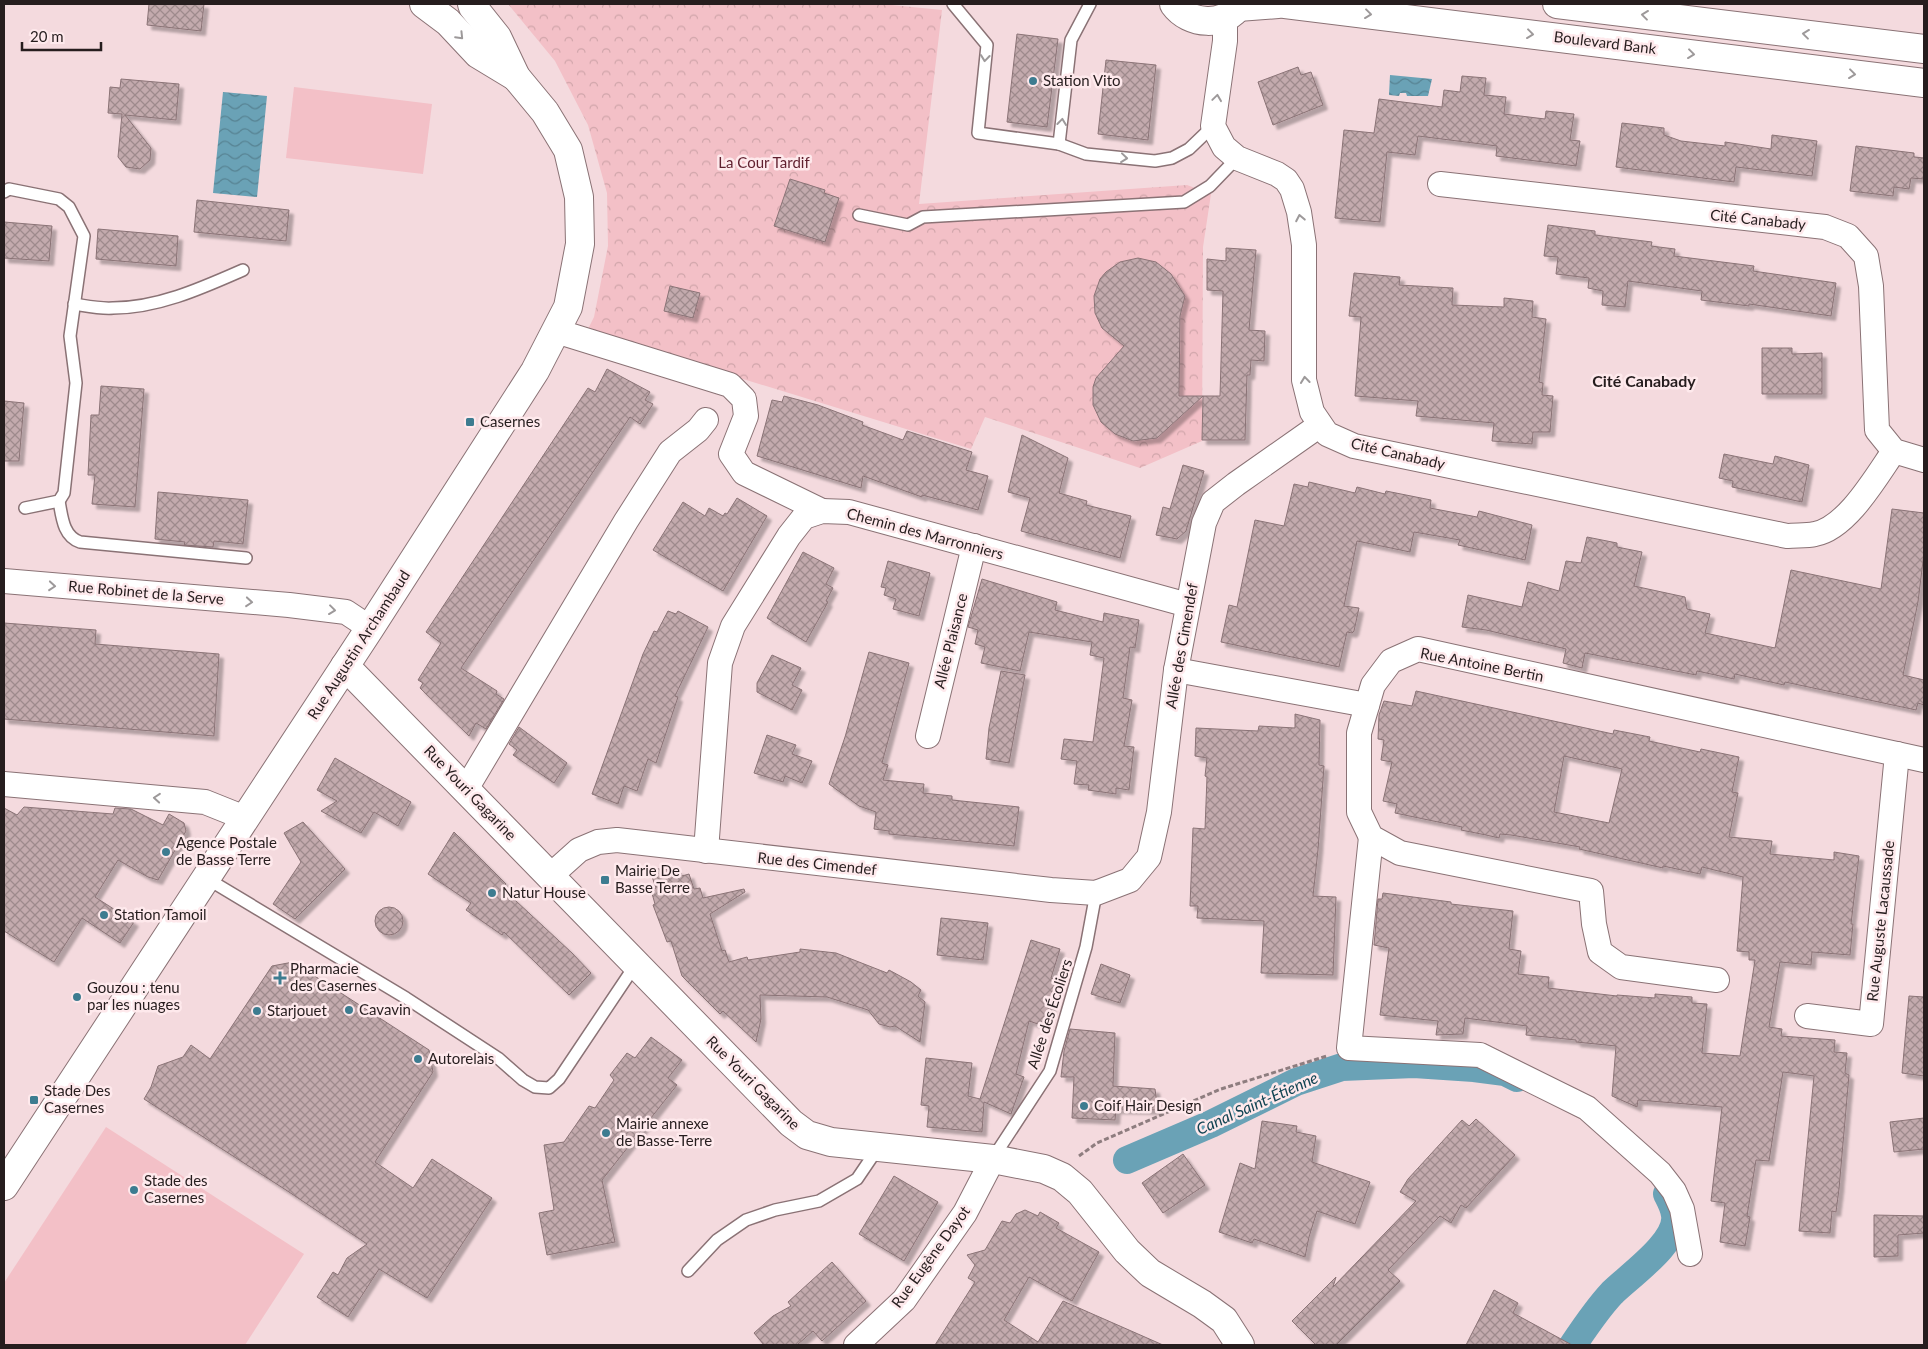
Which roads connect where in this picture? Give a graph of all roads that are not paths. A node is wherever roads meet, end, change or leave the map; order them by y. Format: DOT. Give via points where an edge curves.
graph roads {
  1 [pos="424,4"];
  2 [pos="472,4"];
  3 [pos="953,4"];
  4 [pos="1090,4"];
  5 [pos="1174,4"];
  6 [pos="1278,4"];
  7 [pos="1285,4"];
  8 [pos="1557,4"];
  9 [pos="1234,9"];
  10 [pos="1924,49"];
  11 [pos="516,77"];
  12 [pos="1924,83"];
  13 [pos="1213,126"];
  14 [pos="1059,144"];
  15 [pos="1237,158"];
  16 [pos="1440,184"];
  17 [pos="5,187"];
  18 [pos="858,215"];
  19 [pos="242,270"];
  20 [pos="74,304"];
  21 [pos="556,331"];
  22 [pos="706,420"];
  23 [pos="1320,425"];
  24 [pos="1894,452"];
  25 [pos="1924,460"];
  26 [pos="59,501"];
  27 [pos="25,508"];
  28 [pos="822,511"];
  29 [pos="974,546"];
  30 [pos="246,558"];
  31 [pos="4,582"];
  32 [pos="1188,604"];
  33 [pos="370,628"];
  34 [pos="345,666"];
  35 [pos="1176,670"];
  36 [pos="1367,705"];
  37 [pos="928,736"];
  38 [pos="1897,754"];
  39 [pos="1924,760"];
  40 [pos="4,784"];
  41 [pos="466,789"];
  42 [pos="245,818"];
  43 [pos="1371,837"];
  44 [pos="706,851"];
  45 [pos="550,876"];
  46 [pos="206,878"];
  47 [pos="1096,893"];
  48 [pos="636,964"];
  49 [pos="1717,980"];
  50 [pos="1807,1016"];
  51 [pos="879,1147"];
  52 [pos="993,1159"];
  53 [pos="4,1186"];
  54 [pos="1690,1254"];
  55 [pos="688,1271"];
  56 [pos="856,1345"];
  57 [pos="1240,1345"];
  1 -- 11 [label="main road, Rue Augustin Archambaud, one-way" via="448,22 478,54"];
  2 -- 11 [label="main road, Rue Augustin Archambaud" via="497,37"];
  3 -- 14 [label="lane, one-way" via="986,45 978,133"];
  14 -- 4 [label="lane, one-way" via="1071,40"];
  5 -- 9 [label="main road" via="1188,17 1200,21 1213,21"];
  6 -- 9 [label="main road"];
  7 -- 12 [label="main road, Boulevard Bank, one-way"];
  10 -- 8 [label="main road, one-way"];
  13 -- 9 [label="street, one-way" via="1225,41"];
  11 -- 21 [label="main road, Rue Augustin Archambaud" via="545,112 568,150 579,197 580,244 568,307"];
  14 -- 13 [label="lane, one-way" via="1086,154 1154,161 1172,158 1189,149"];
  13 -- 15 [label="street, Cité Canabady" via="1224,147"];
  15 -- 18 [label="lane" via="1210,186 1184,202 923,216 908,225"];
  23 -- 15 [label="street, Cité Canabady, one-way" via="1312,412 1304,380 1304,245 1292,189 1277,174"];
  16 -- 24 [label="street, Cité Canabady" via="1825,227 1848,236 1866,256 1872,286 1877,430"];
  17 -- 20 [label="lane" via="59,199 69,207 84,236"];
  19 -- 20 [label="lane" via="186,293 141,306 111,308"];
  20 -- 26 [label="lane" via="70,336 76,383 64,493"];
  21 -- 28 [label="street" via="730,385 744,399 746,416 731,454 744,473"];
  21 -- 33 [label="main road, Rue Augustin Archambaud" via="535,371"];
  22 -- 41 [label="street" via="670,452"];
  23 -- 24 [label="street, Cité Canabady" via="1327,434 1354,446 1788,536 1816,534 1842,520"];
  23 -- 32 [label="street, Allée des Cimendef" via="1213,502 1204,523"];
  24 -- 25 [label="street"];
  26 -- 27 [label="lane"];
  26 -- 30 [label="lane" via="68,534 80,542"];
  28 -- 29 [label="street, Chemin des Marronniers" via="849,512"];
  28 -- 44 [label="street, Chemin des Marronniers" via="804,517 789,536 733,626 720,663"];
  29 -- 32 [label="street, Chemin des Marronniers"];
  29 -- 37 [label="street, Allée Plaisance"];
  31 -- 33 [label="street, Rue Robinet de la Serve, one-way" via="346,612"];
  32 -- 35 [label="street, Allée des Cimendef"];
  33 -- 34 [label="main road, Rue Augustin Archambaud"];
  34 -- 41 [label="main road, Rue Youri Gagarine"];
  34 -- 42 [label="main road, Rue Augustin Archambaud"];
  35 -- 36 [label="street"];
  35 -- 47 [label="street, Allée des Cimendef" via="1159,812 1149,857 1130,880"];
  36 -- 38 [label="street, Rue Antoine Bertin" via="1373,685 1391,661 1418,650"];
  36 -- 43 [label="street, Rue Antoine Bertin" via="1359,733 1359,812"];
  38 -- 39 [label="street, Rue Antoine Bertin"];
  38 -- 50 [label="street, Rue Auguste Lacaussade" via="1871,1024"];
  42 -- 40 [label="street, one-way" via="205,802"];
  41 -- 45 [label="main road, Rue Youri Gagarine"];
  42 -- 46 [label="main road, Rue Augustin Archambaud"];
  43 -- 49 [label="street" via="1400,853 1591,891 1600,952 1621,967"];
  43 -- 54 [label="street" via="1349,1048 1480,1055 1587,1108 1660,1173 1674,1191 1682,1209"];
  44 -- 45 [label="street, Rue des Cimendef" via="617,840 598,842 579,850"];
  44 -- 47 [label="street, Rue des Cimendef"];
  45 -- 48 [label="main road, Rue Youri Gagarine"];
  46 -- 48 [label="lane" via="406,998 498,1058 522,1080 535,1087 549,1088 559,1079"];
  46 -- 53 [label="main road, Rue Augustin Archambaud"];
  47 -- 52 [label="lane, Allée des Écoliers" via="1086,947 1050,1071"];
  48 -- 51 [label="main road, Rue Youri Gagarine" via="791,1123 807,1135 831,1142"];
  51 -- 52 [label="main road, Rue Youri Gagarine"];
  51 -- 55 [label="lane" via="857,1179 819,1201 746,1220 717,1240"];
  52 -- 56 [label="street, Rue Eugène Dayot" via="965,1213 904,1300"];
  52 -- 57 [label="main road, Rue Youri Gagarine" via="1044,1169 1062,1177 1080,1192 1150,1274 1224,1320"];
}
